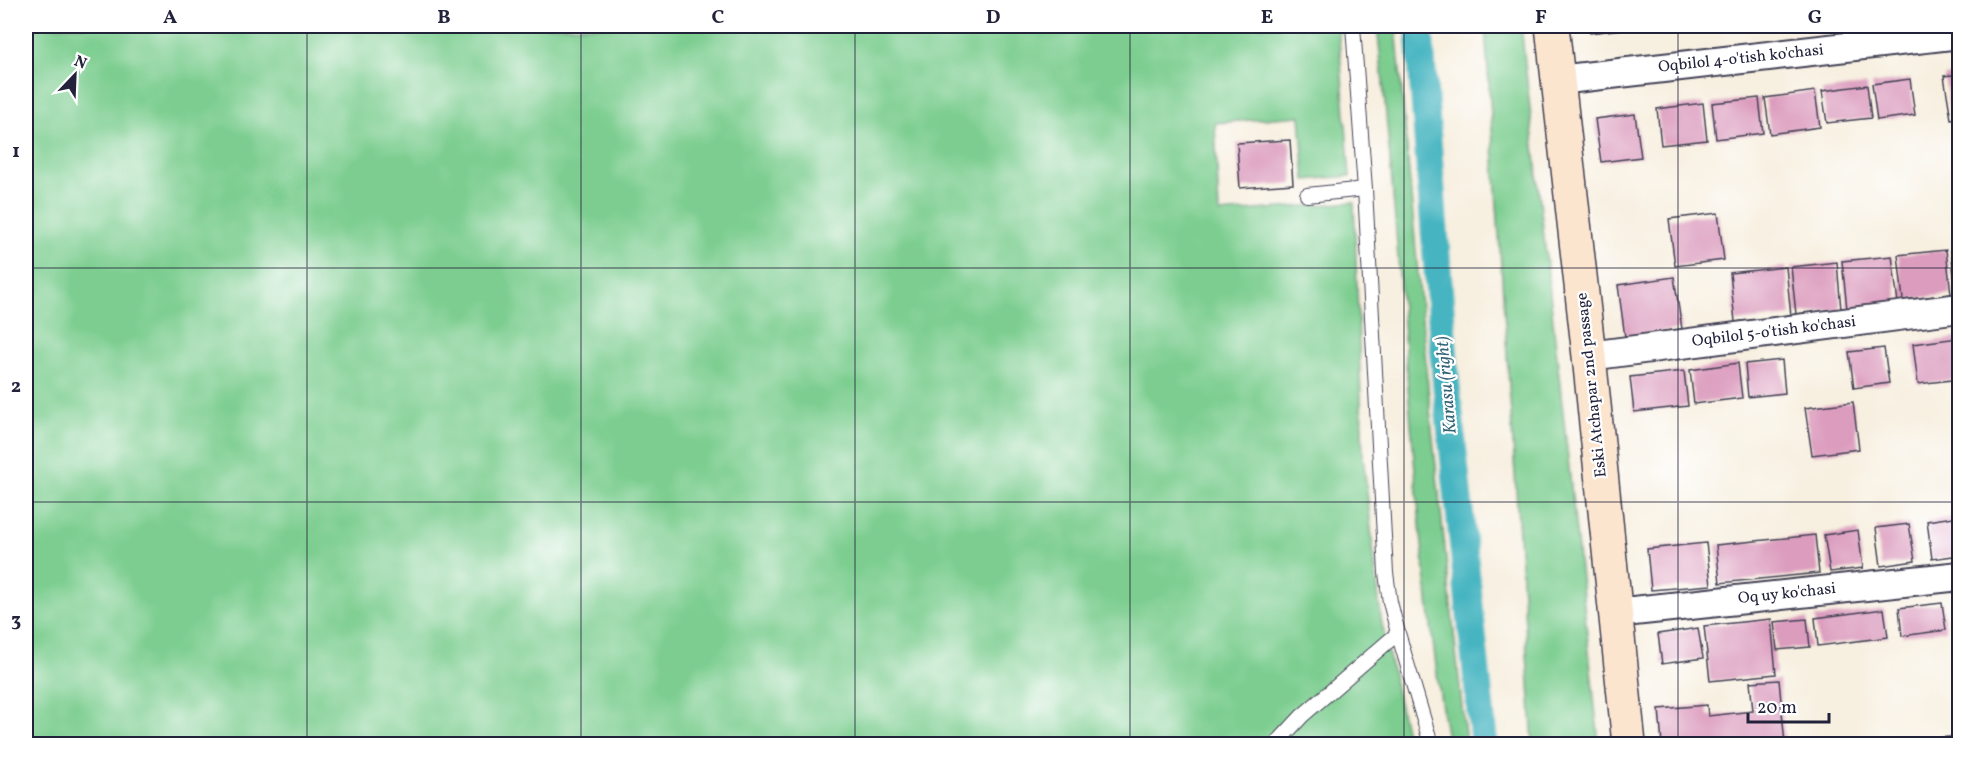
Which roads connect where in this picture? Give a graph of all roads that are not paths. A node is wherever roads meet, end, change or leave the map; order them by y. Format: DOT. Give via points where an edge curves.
graph roads {
  1 [pos="1353,26"];
  2 [pos="1552,26"];
  3 [pos="1959,34"];
  4 [pos="1558,80"];
  5 [pos="1365,189"];
  6 [pos="1307,195"];
  7 [pos="1959,308"];
  8 [pos="1589,356"];
  9 [pos="1959,576"];
  10 [pos="1615,613"];
  11 [pos="1398,633"];
  12 [pos="1276,744"];
  13 [pos="1431,744"];
  14 [pos="1629,744"];
  1 -- 5 [label="lane"];
  2 -- 4 [label="street, Eski Atchapar 2nd passage"];
  3 -- 4 [label="street, Oqbilol 4-o'tish ko'chasi"];
  4 -- 8 [label="street, Eski Atchapar 2nd passage"];
  5 -- 6 [label="lane"];
  5 -- 11 [label="lane" via="1386,573"];
  7 -- 8 [label="street, Oqbilol 5-o'tish ko'chasi"];
  8 -- 10 [label="street, Eski Atchapar 2nd passage"];
  9 -- 10 [label="street, Oq uy ko'chasi"];
  10 -- 14 [label="street, Eski Atchapar 2nd passage"];
  11 -- 12 [label="lane" via="1302,716"];
  11 -- 13 [label="lane"];
}
